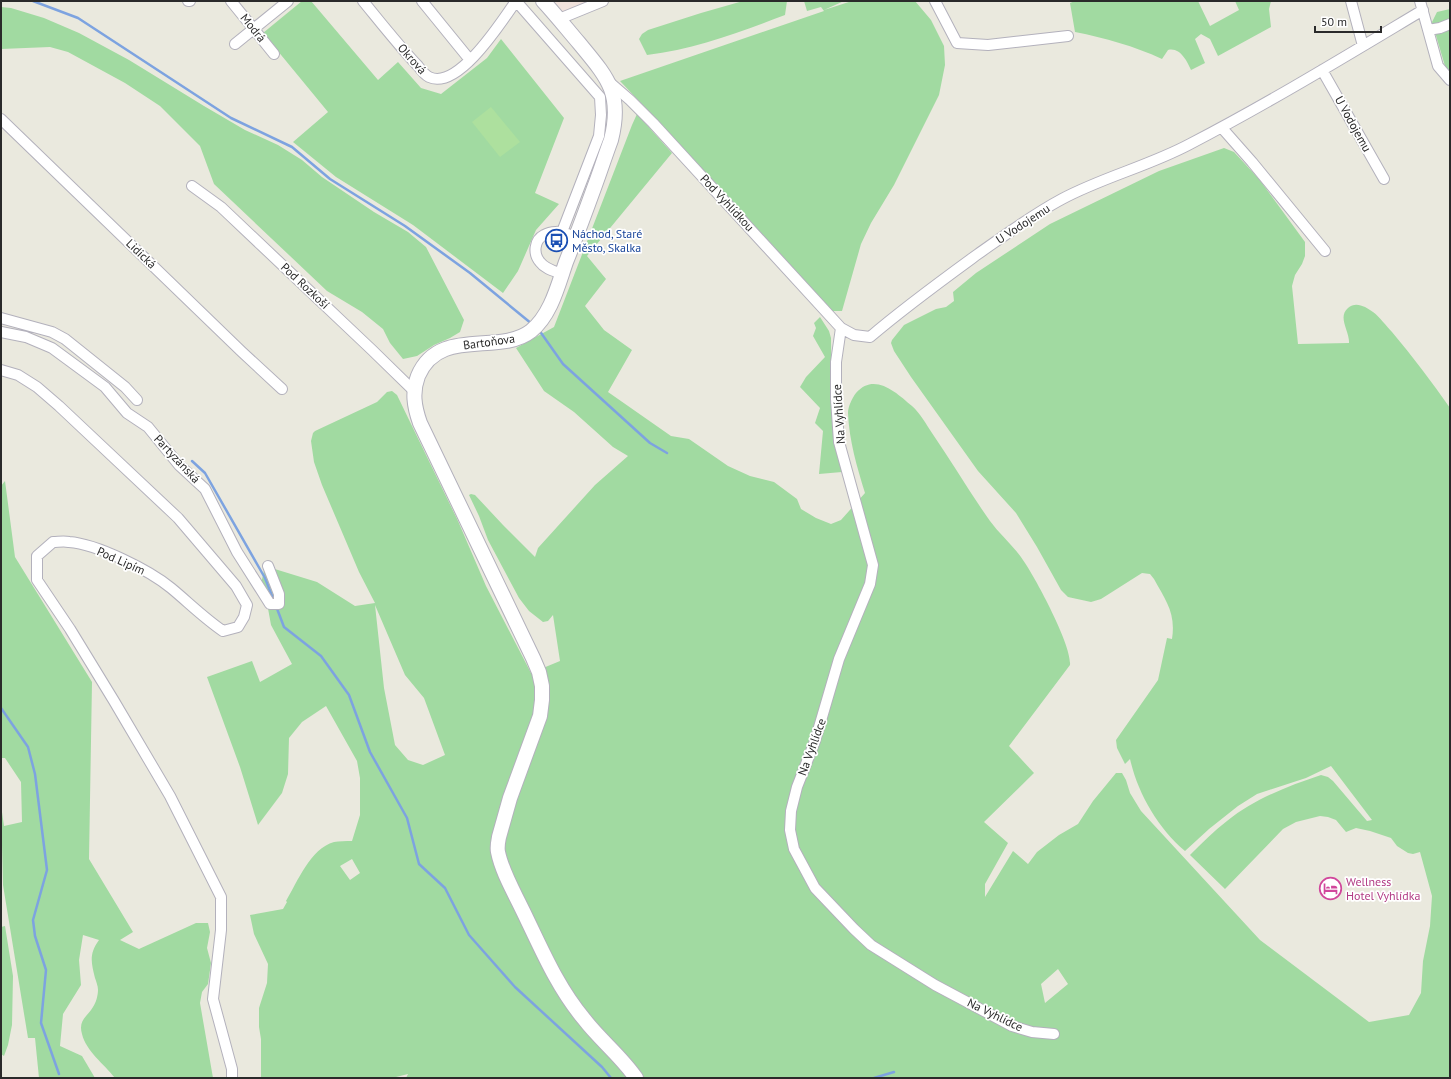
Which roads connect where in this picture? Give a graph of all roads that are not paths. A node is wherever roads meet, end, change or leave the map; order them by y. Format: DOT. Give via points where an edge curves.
graph roads {
  1 [pos="231,1"];
  2 [pos="288,1"];
  3 [pos="363,1"];
  4 [pos="422,1"];
  5 [pos="516,1"];
  6 [pos="543,1"];
  7 [pos="602,1"];
  8 [pos="934,1"];
  9 [pos="1351,1"];
  10 [pos="1422,6"];
  11 [pos="559,19"];
  12 [pos="1450,24"];
  13 [pos="254,29"];
  14 [pos="1428,30"];
  15 [pos="1068,36"];
  16 [pos="235,44"];
  17 [pos="1363,46"];
  18 [pos="274,54"];
  19 [pos="470,60"];
  20 [pos="1322,70"];
  21 [pos="1450,80"];
  22 [pos="608,81"];
  23 [pos="1,119"];
  24 [pos="1222,128"];
  25 [pos="1384,179"];
  26 [pos="192,186"];
  27 [pos="564,227"];
  28 [pos="576,237"];
  29 [pos="1325,252"];
  30 [pos="562,274"];
  31 [pos="1,318"];
  32 [pos="841,328"];
  33 [pos="1,332"];
  34 [pos="1,370"];
  35 [pos="282,389"];
  36 [pos="414,391"];
  37 [pos="137,400"];
  38 [pos="268,566"];
  39 [pos="1054,1034"];
  40 [pos="232,1078"];
  41 [pos="636,1078"];
  1 -- 13 [label="street, Modrá"];
  2 -- 13 [label="street"];
  3 -- 19 [label="street, Okrová" via="428,77 449,77"];
  4 -- 19 [label="street"];
  5 -- 19 [label="street, Okrová" via="491,37"];
  5 -- 27 [label="street" via="600,97 599,136"];
  6 -- 11 [label="street, Bartoňova"];
  7 -- 11 [label="street"];
  8 -- 15 [label="street" via="957,43 988,45"];
  9 -- 17 [label="street"];
  10 -- 14 [label="street"];
  10 -- 17 [label="street, U Vodojemu"];
  11 -- 22 [label="street, Bartoňova"];
  12 -- 14 [label="street"];
  13 -- 16 [label="street"];
  13 -- 18 [label="street, Modrá"];
  14 -- 21 [label="street" via="1438,66"];
  17 -- 20 [label="street, U Vodojemu"];
  20 -- 24 [label="street, U Vodojemu"];
  20 -- 25 [label="street, U Vodojemu"];
  22 -- 28 [label="street, Bartoňova" via="616,107 612,135"];
  22 -- 32 [label="street, Pod Vyhlídkou" via="653,123"];
  23 -- 35 [label="street, Lidická"];
  24 -- 29 [label="street"];
  24 -- 32 [label="street, U Vodojemu" via="1183,148 1075,193 1029,217 946,276 870,337 854,335"];
  26 -- 36 [label="street, Pod Rozkoší" via="221,207"];
  27 -- 28 [label="street"];
  27 -- 30 [label="street" via="543,235 535,251 540,262"];
  28 -- 30 [label="street, Bartoňova"];
  30 -- 36 [label="street, Bartoňova" via="547,312 531,331 518,338 457,346 439,352 421,370"];
  31 -- 37 [label="street" via="52,332 65,339 125,387"];
  32 -- 39 [label="street, Na Vyhlídce" via="836,362 839,442 873,565 870,584 839,659 816,741 791,811 790,830 794,849 815,888 871,945 936,985 1012,1026 1032,1032"];
  33 -- 38 [label="street, Partyzánská" via="26,337 52,348 105,387 127,413 148,427 180,465 205,489 241,558 270,604 279,604 279,594"];
  34 -- 40 [label="street, Pod Lipím" via="18,375 37,387 178,518 236,586 247,605 238,627 223,630 211,623 170,587 131,563 70,542 53,542 37,556 37,580 70,629 170,796 221,897 221,930 213,999 232,1069"];
  36 -- 41 [label="street, Bartoňova" via="414,405 420,422 533,658 541,681 541,709 507,806 497,843 498,854 513,890 566,995 584,1020"];
}
